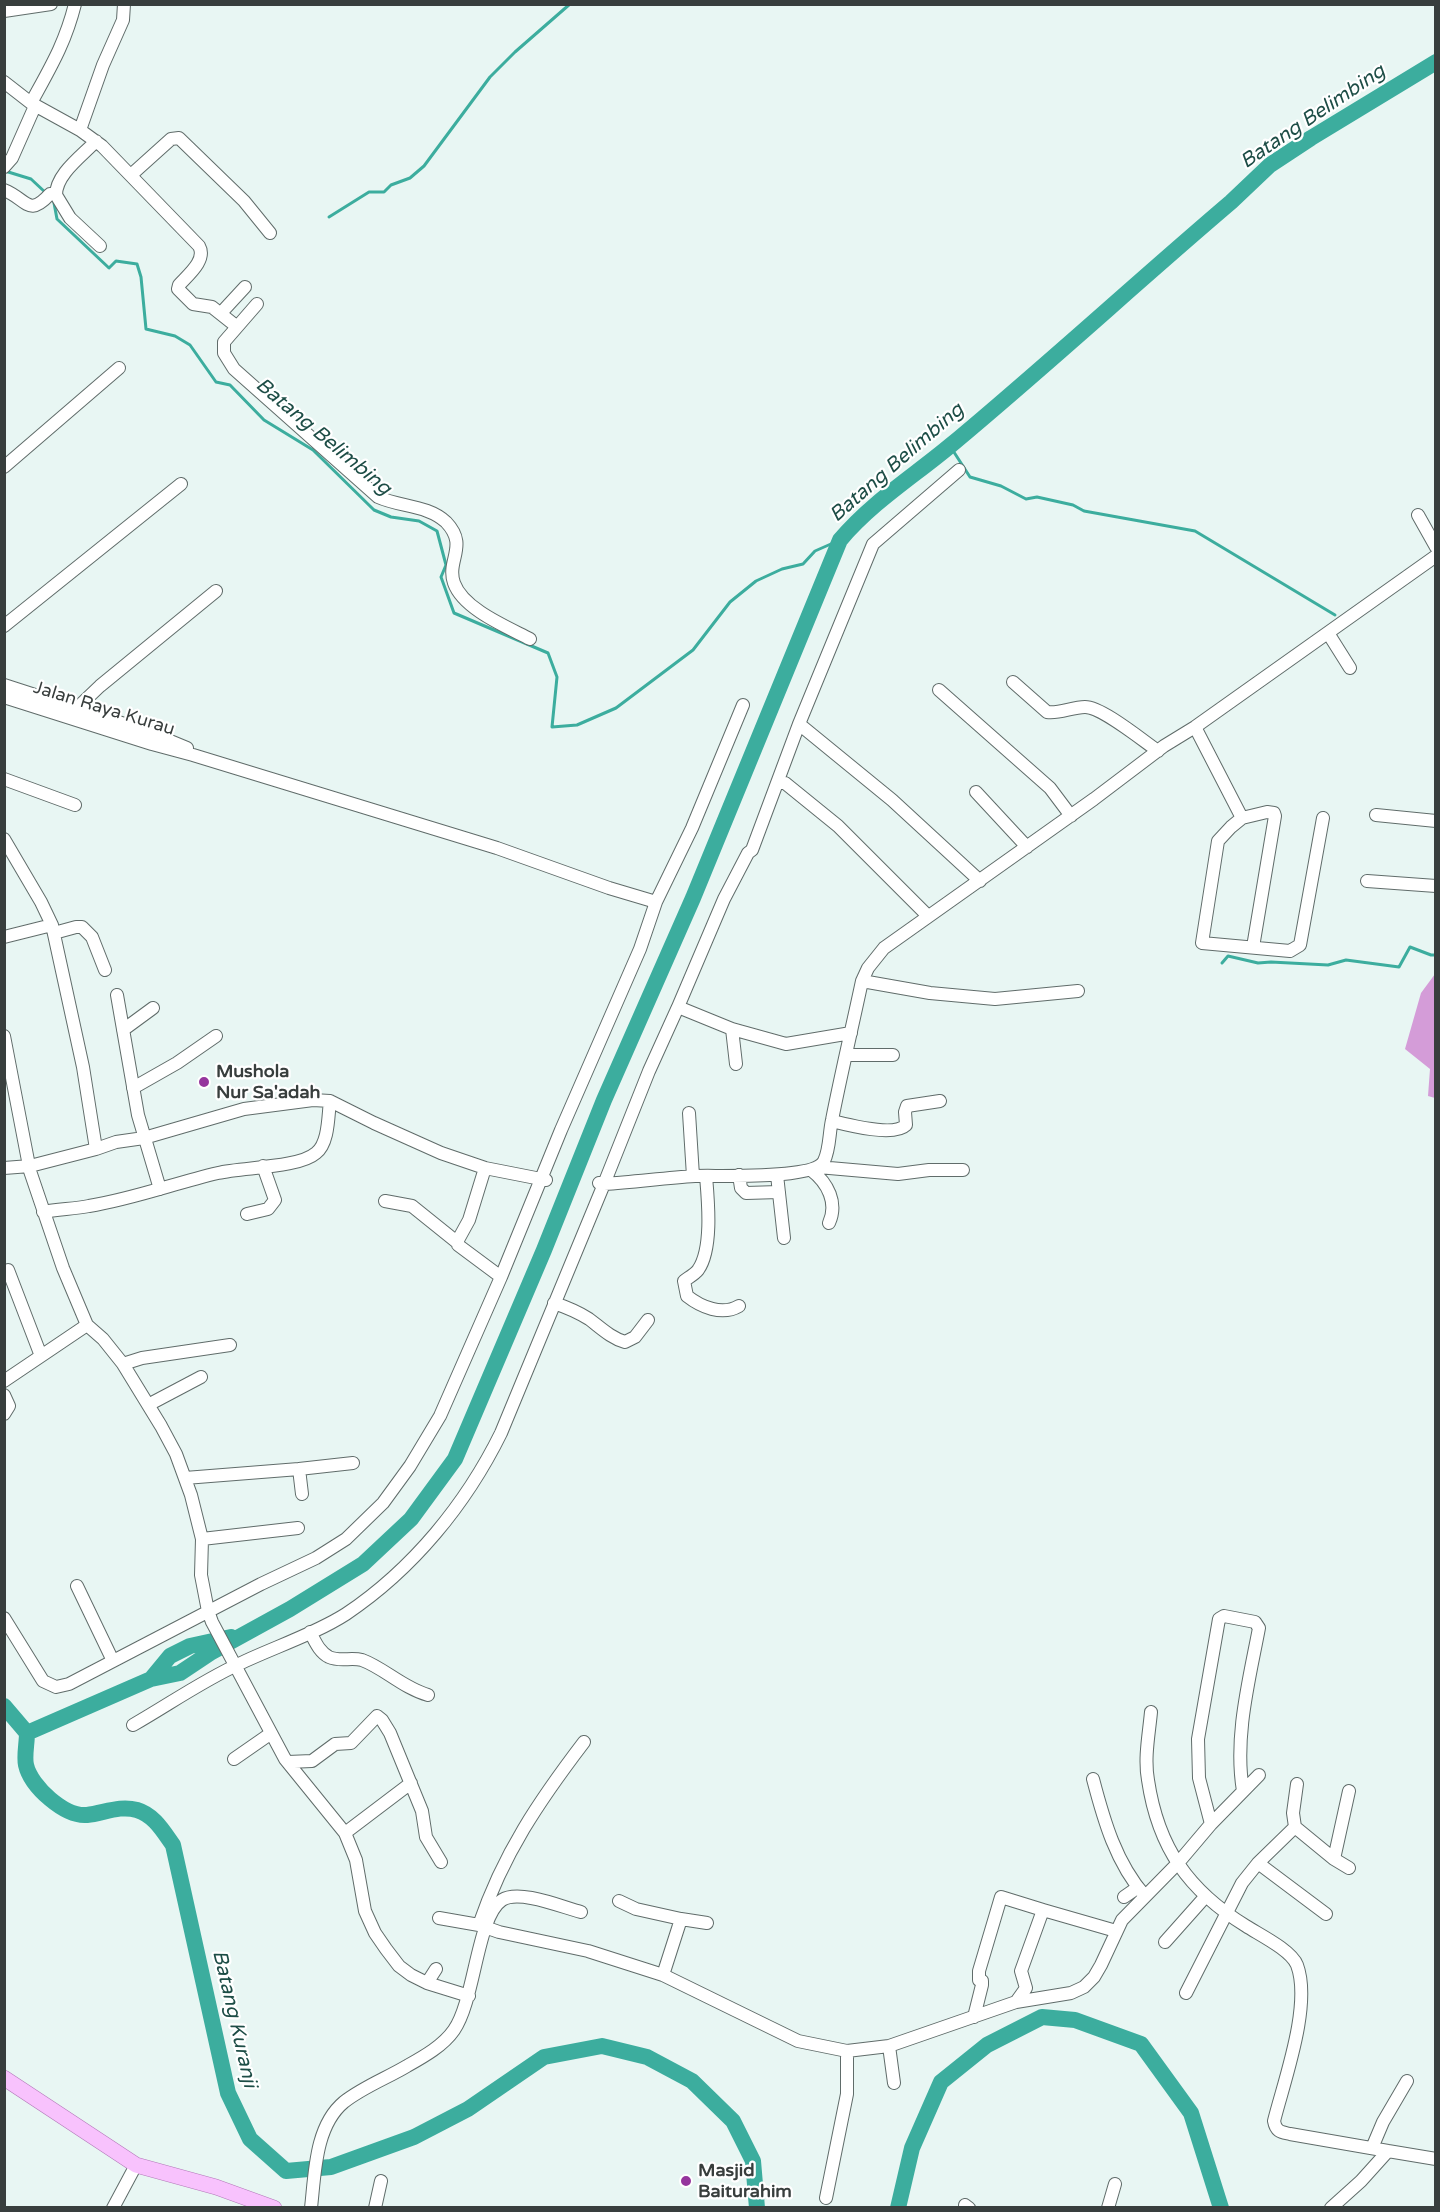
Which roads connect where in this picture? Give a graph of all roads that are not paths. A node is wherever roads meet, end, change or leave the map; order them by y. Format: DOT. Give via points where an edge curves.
graph roads {
  1 [pos="6,4"];
  2 [pos="51,4"];
  3 [pos="75,4"];
  4 [pos="124,4"];
  5 [pos="5,11"];
  6 [pos="4,82"];
  7 [pos="33,105"];
  8 [pos="80,130"];
  9 [pos="96,141"];
  10 [pos="4,167"];
  11 [pos="131,175"];
  12 [pos="4,190"];
  13 [pos="53,194"];
  14 [pos="270,233"];
  15 [pos="100,246"];
  16 [pos="245,287"];
  17 [pos="257,304"];
  18 [pos="221,313"];
  19 [pos="236,326"];
  20 [pos="118,368"];
  21 [pos="4,467"];
  22 [pos="958,470"];
  23 [pos="181,484"];
  24 [pos="1418,515"];
  25 [pos="1436,547"];
  26 [pos="1436,556"];
  27 [pos="216,591"];
  28 [pos="4,626"];
  29 [pos="1328,633"];
  30 [pos="530,639"];
  31 [pos="1350,668"];
  32 [pos="1013,682"];
  33 [pos="4,685"];
  34 [pos="939,690"];
  35 [pos="4,697"];
  36 [pos="743,705"];
  37 [pos="77,708"];
  38 [pos="799,724"];
  39 [pos="1195,727"];
  40 [pos="1158,751"];
  41 [pos="193,755"];
  42 [pos="4,779"];
  43 [pos="777,783"];
  44 [pos="976,792"];
  45 [pos="75,805"];
  46 [pos="1376,815"];
  47 [pos="1071,816"];
  48 [pos="1242,818"];
  49 [pos="1323,818"];
  50 [pos="1436,821"];
  51 [pos="4,839"];
  52 [pos="1027,847"];
  53 [pos="980,881"];
  54 [pos="1367,881"];
  55 [pos="1436,886"];
  56 [pos="656,902"];
  57 [pos="928,916"];
  58 [pos="53,929"];
  59 [pos="4,938"];
  60 [pos="1253,947"];
  61 [pos="105,970"];
  62 [pos="862,981"];
  63 [pos="1078,991"];
  64 [pos="117,995"];
  65 [pos="678,1007"];
  66 [pos="153,1008"];
  67 [pos="732,1029"];
  68 [pos="123,1030"];
  69 [pos="851,1033"];
  70 [pos="4,1036"];
  71 [pos="216,1036"];
  72 [pos="847,1055"];
  73 [pos="893,1055"];
  74 [pos="736,1064"];
  75 [pos="133,1088"];
  76 [pos="330,1101"];
  77 [pos="940,1101"];
  78 [pos="689,1113"];
  79 [pos="832,1121"];
  80 [pos="144,1138"];
  81 [pos="96,1149"];
  82 [pos="30,1166"];
  83 [pos="263,1166"];
  84 [pos="4,1168"];
  85 [pos="485,1168"];
  86 [pos="814,1169"];
  87 [pos="963,1170"];
  88 [pos="739,1175"];
  89 [pos="777,1175"];
  90 [pos="693,1176"];
  91 [pos="706,1176"];
  92 [pos="544,1180"];
  93 [pos="602,1184"];
  94 [pos="160,1190"];
  95 [pos="779,1192"];
  96 [pos="385,1202"];
  97 [pos="43,1212"];
  98 [pos="247,1214"];
  99 [pos="829,1223"];
  100 [pos="784,1238"];
  101 [pos="458,1243"];
  102 [pos="8,1270"];
  103 [pos="501,1277"];
  104 [pos="554,1303"];
  105 [pos="739,1306"];
  106 [pos="648,1320"];
  107 [pos="87,1325"];
  108 [pos="230,1344"];
  109 [pos="41,1356"];
  110 [pos="123,1364"];
  111 [pos="201,1377"];
  112 [pos="4,1381"];
  113 [pos="4,1395"];
  114 [pos="148,1406"];
  115 [pos="4,1414"];
  116 [pos="353,1463"];
  117 [pos="299,1469"];
  118 [pos="185,1478"];
  119 [pos="302,1494"];
  120 [pos="298,1528"];
  121 [pos="201,1539"];
  122 [pos="77,1586"];
  123 [pos="210,1617"];
  124 [pos="4,1618"];
  125 [pos="310,1632"];
  126 [pos="113,1661"];
  127 [pos="234,1662"];
  128 [pos="428,1695"];
  129 [pos="1151,1712"];
  130 [pos="133,1725"];
  131 [pos="270,1734"];
  132 [pos="584,1742"];
  133 [pos="234,1759"];
  134 [pos="288,1762"];
  135 [pos="1259,1775"];
  136 [pos="1093,1779"];
  137 [pos="411,1783"];
  138 [pos="1297,1784"];
  139 [pos="1243,1791"];
  140 [pos="1348,1791"];
  141 [pos="1211,1824"];
  142 [pos="1295,1827"];
  143 [pos="345,1833"];
  144 [pos="1334,1859"];
  145 [pos="441,1862"];
  146 [pos="1178,1863"];
  147 [pos="1258,1863"];
  148 [pos="1349,1868"];
  149 [pos="1141,1892"];
  150 [pos="1124,1897"];
  151 [pos="1205,1897"];
  152 [pos="619,1901"];
  153 [pos="1043,1910"];
  154 [pos="581,1912"];
  155 [pos="1225,1913"];
  156 [pos="1326,1914"];
  157 [pos="439,1918"];
  158 [pos="681,1920"];
  159 [pos="707,1923"];
  160 [pos="482,1926"];
  161 [pos="1116,1931"];
  162 [pos="1165,1942"];
  163 [pos="436,1969"];
  164 [pos="663,1975"];
  165 [pos="427,1983"];
  166 [pos="1186,1993"];
  167 [pos="469,1996"];
  168 [pos="1016,2002"];
  169 [pos="974,2017"];
  170 [pos="889,2046"];
  171 [pos="847,2051"];
  172 [pos="4,2078"];
  173 [pos="1407,2081"];
  174 [pos="894,2083"];
  175 [pos="1372,2148"];
  176 [pos="1388,2151"];
  177 [pos="1436,2159"];
  178 [pos="136,2164"];
  179 [pos="381,2181"];
  180 [pos="1115,2184"];
  181 [pos="826,2198"];
  182 [pos="249,2203"];
  183 [pos="113,2208"];
  184 [pos="274,2208"];
  185 [pos="310,2208"];
  186 [pos="375,2208"];
  187 [pos="1108,2208"];
  188 [pos="1331,2208"];
  1 -- 5 [label="street"];
  2 -- 5 [label="street"];
  3 -- 7 [label="street" via="61,49"];
  4 -- 8 [label="street" via="123,20"];
  6 -- 7 [label="street"];
  7 -- 8 [label="street"];
  7 -- 10 [label="street" via="12,158"];
  8 -- 9 [label="street"];
  9 -- 11 [label="street"];
  9 -- 13 [label="street" via="60,180"];
  11 -- 14 [label="street" via="171,139 179,138 244,201"];
  11 -- 18 [label="street" via="201,249 201,258 179,285 179,291 195,306 212,307"];
  12 -- 13 [label="street" via="34,207"];
  13 -- 15 [label="street" via="70,218"];
  16 -- 18 [label="street"];
  17 -- 19 [label="street"];
  18 -- 19 [label="street"];
  19 -- 30 [label="street" via="223,346 234,369 378,497 435,513 447,523 457,544 453,581 461,594 491,618"];
  20 -- 21 [label="street"];
  22 -- 38 [label="street" via="873,544"];
  23 -- 28 [label="street"];
  24 -- 25 [label="street"];
  26 -- 29 [label="street"];
  27 -- 37 [label="street"];
  29 -- 31 [label="street"];
  29 -- 39 [label="street"];
  32 -- 40 [label="street" via="1047,712 1078,707 1095,709"];
  33 -- 37 [label="street"];
  34 -- 47 [label="street" via="1050,788"];
  35 -- 41 [label="street, Jalan Raya Kurau"];
  36 -- 56 [label="street" via="692,828"];
  37 -- 41 [label="street" via="173,741"];
  38 -- 43 [label="street"];
  38 -- 53 [label="street" via="892,800"];
  39 -- 40 [label="street"];
  39 -- 48 [label="street"];
  40 -- 47 [label="street"];
  41 -- 56 [label="street" via="497,848"];
  42 -- 45 [label="street"];
  43 -- 57 [label="street" via="785,783 838,826"];
  43 -- 65 [label="street" via="752,850 724,898"];
  44 -- 52 [label="street"];
  46 -- 50 [label="street"];
  47 -- 52 [label="street"];
  48 -- 60 [label="street" via="1268,812 1275,816"];
  48 -- 60 [label="street" via="1218,842 1202,943"];
  49 -- 60 [label="street" via="1300,945 1290,951"];
  51 -- 58 [label="street"];
  52 -- 53 [label="street"];
  53 -- 57 [label="street"];
  54 -- 55 [label="street"];
  56 -- 92 [label="street"];
  57 -- 62 [label="street" via="884,948"];
  58 -- 59 [label="street"];
  58 -- 61 [label="street" via="82,927 92,938"];
  58 -- 81 [label="street"];
  62 -- 63 [label="street" via="995,999"];
  62 -- 69 [label="street"];
  64 -- 68 [label="street"];
  65 -- 67 [label="street"];
  65 -- 93 [label="street"];
  66 -- 68 [label="street"];
  67 -- 69 [label="street" via="786,1044"];
  67 -- 74 [label="street"];
  68 -- 75 [label="street"];
  69 -- 72 [label="street"];
  70 -- 82 [label="street"];
  71 -- 75 [label="street"];
  72 -- 73 [label="street"];
  72 -- 79 [label="street"];
  75 -- 80 [label="street"];
  76 -- 80 [label="street" via="297,1101 244,1109"];
  76 -- 83 [label="street" via="323,1144 316,1154"];
  76 -- 85 [label="street" via="441,1153"];
  77 -- 79 [label="street" via="907,1106 906,1125 902,1129 869,1129"];
  78 -- 90 [label="street"];
  79 -- 86 [label="street" via="824,1161"];
  80 -- 81 [label="street"];
  80 -- 94 [label="street"];
  81 -- 82 [label="street"];
  82 -- 84 [label="street"];
  82 -- 97 [label="street"];
  83 -- 94 [label="street" via="217,1173"];
  83 -- 98 [label="street" via="275,1200 268,1209"];
  85 -- 92 [label="street"];
  85 -- 101 [label="street"];
  86 -- 87 [label="street" via="898,1174"];
  86 -- 89 [label="street"];
  86 -- 99 [label="street" via="831,1195 833,1213"];
  88 -- 89 [label="street"];
  88 -- 91 [label="street"];
  88 -- 95 [label="street" via="746,1193"];
  89 -- 95 [label="street"];
  90 -- 91 [label="street"];
  90 -- 93 [label="street"];
  91 -- 105 [label="street" via="707,1245 698,1270 684,1281 687,1296 724,1312"];
  92 -- 103 [label="street"];
  93 -- 104 [label="street"];
  94 -- 97 [label="street"];
  95 -- 100 [label="street"];
  96 -- 101 [label="street" via="412,1206"];
  97 -- 107 [label="street"];
  101 -- 103 [label="street"];
  102 -- 109 [label="street"];
  103 -- 123 [label="street" via="440,1416 383,1503 346,1539"];
  104 -- 106 [label="street" via="626,1342"];
  104 -- 125 [label="street" via="501,1433 470,1490 411,1560 345,1614"];
  107 -- 109 [label="street"];
  107 -- 110 [label="street"];
  108 -- 110 [label="street"];
  109 -- 112 [label="street"];
  110 -- 114 [label="street"];
  111 -- 114 [label="street"];
  113 -- 115 [label="street" via="9,1406"];
  114 -- 118 [label="street"];
  116 -- 117 [label="street"];
  117 -- 118 [label="street"];
  117 -- 119 [label="street"];
  118 -- 121 [label="street"];
  120 -- 121 [label="street"];
  121 -- 123 [label="street" via="201,1575"];
  122 -- 126 [label="street"];
  123 -- 126 [label="street"];
  123 -- 127 [label="street"];
  124 -- 126 [label="street" via="43,1681 56,1687"];
  125 -- 127 [label="street"];
  125 -- 128 [label="street" via="319,1649 330,1658 358,1659"];
  127 -- 130 [label="street"];
  127 -- 131 [label="street"];
  129 -- 146 [label="street" via="1147,1779 1160,1829"];
  131 -- 133 [label="street"];
  131 -- 134 [label="street"];
  132 -- 160 [label="street" via="513,1845"];
  134 -- 137 [label="street" via="312,1761 335,1744 351,1743 377,1716 390,1733"];
  134 -- 143 [label="street"];
  135 -- 139 [label="street"];
  136 -- 149 [label="street" via="1104,1821 1125,1869"];
  137 -- 143 [label="street"];
  137 -- 145 [label="street" via="422,1811 426,1837"];
  138 -- 142 [label="street"];
  139 -- 141 [label="street"];
  139 -- 141 [label="street" via="1241,1733 1259,1628 1255,1622 1224,1616 1218,1623 1198,1739 1199,1778"];
  140 -- 144 [label="street"];
  141 -- 146 [label="street"];
  142 -- 144 [label="street"];
  142 -- 147 [label="street"];
  143 -- 165 [label="street" via="356,1860 365,1911 375,1933 399,1966"];
  144 -- 148 [label="street"];
  146 -- 149 [label="street"];
  146 -- 151 [label="street"];
  147 -- 155 [label="street"];
  147 -- 156 [label="street"];
  149 -- 150 [label="street"];
  149 -- 161 [label="street"];
  151 -- 155 [label="street"];
  151 -- 162 [label="street"];
  152 -- 158 [label="street"];
  153 -- 161 [label="street"];
  153 -- 168 [label="street" via="1021,1971 1026,1988"];
  153 -- 169 [label="street" via="1001,1897 979,1971 982,1985"];
  154 -- 160 [label="street" via="510,1896 496,1905"];
  155 -- 166 [label="street"];
  155 -- 175 [label="street" via="1290,1955 1297,1967 1298,2030 1275,2128"];
  157 -- 160 [label="street"];
  158 -- 159 [label="street"];
  158 -- 164 [label="street"];
  160 -- 164 [label="street" via="588,1951"];
  160 -- 167 [label="street"];
  161 -- 168 [label="street" via="1101,1965 1084,1987 1071,1993"];
  163 -- 165 [label="street"];
  164 -- 171 [label="street" via="798,2041"];
  165 -- 167 [label="street"];
  167 -- 185 [label="street" via="461,2017 443,2042 343,2103 330,2118 318,2148"];
  168 -- 169 [label="street"];
  169 -- 170 [label="street"];
  170 -- 171 [label="street"];
  170 -- 174 [label="street"];
  171 -- 181 [label="street" via="847,2094"];
  172 -- 178 [label="main road"];
  173 -- 175 [label="street"];
  175 -- 176 [label="street"];
  176 -- 177 [label="street"];
  176 -- 188 [label="street"];
  178 -- 182 [label="main road"];
  178 -- 183 [label="street"];
  179 -- 186 [label="street"];
  180 -- 187 [label="street"];
  182 -- 184 [label="main road"];
}
